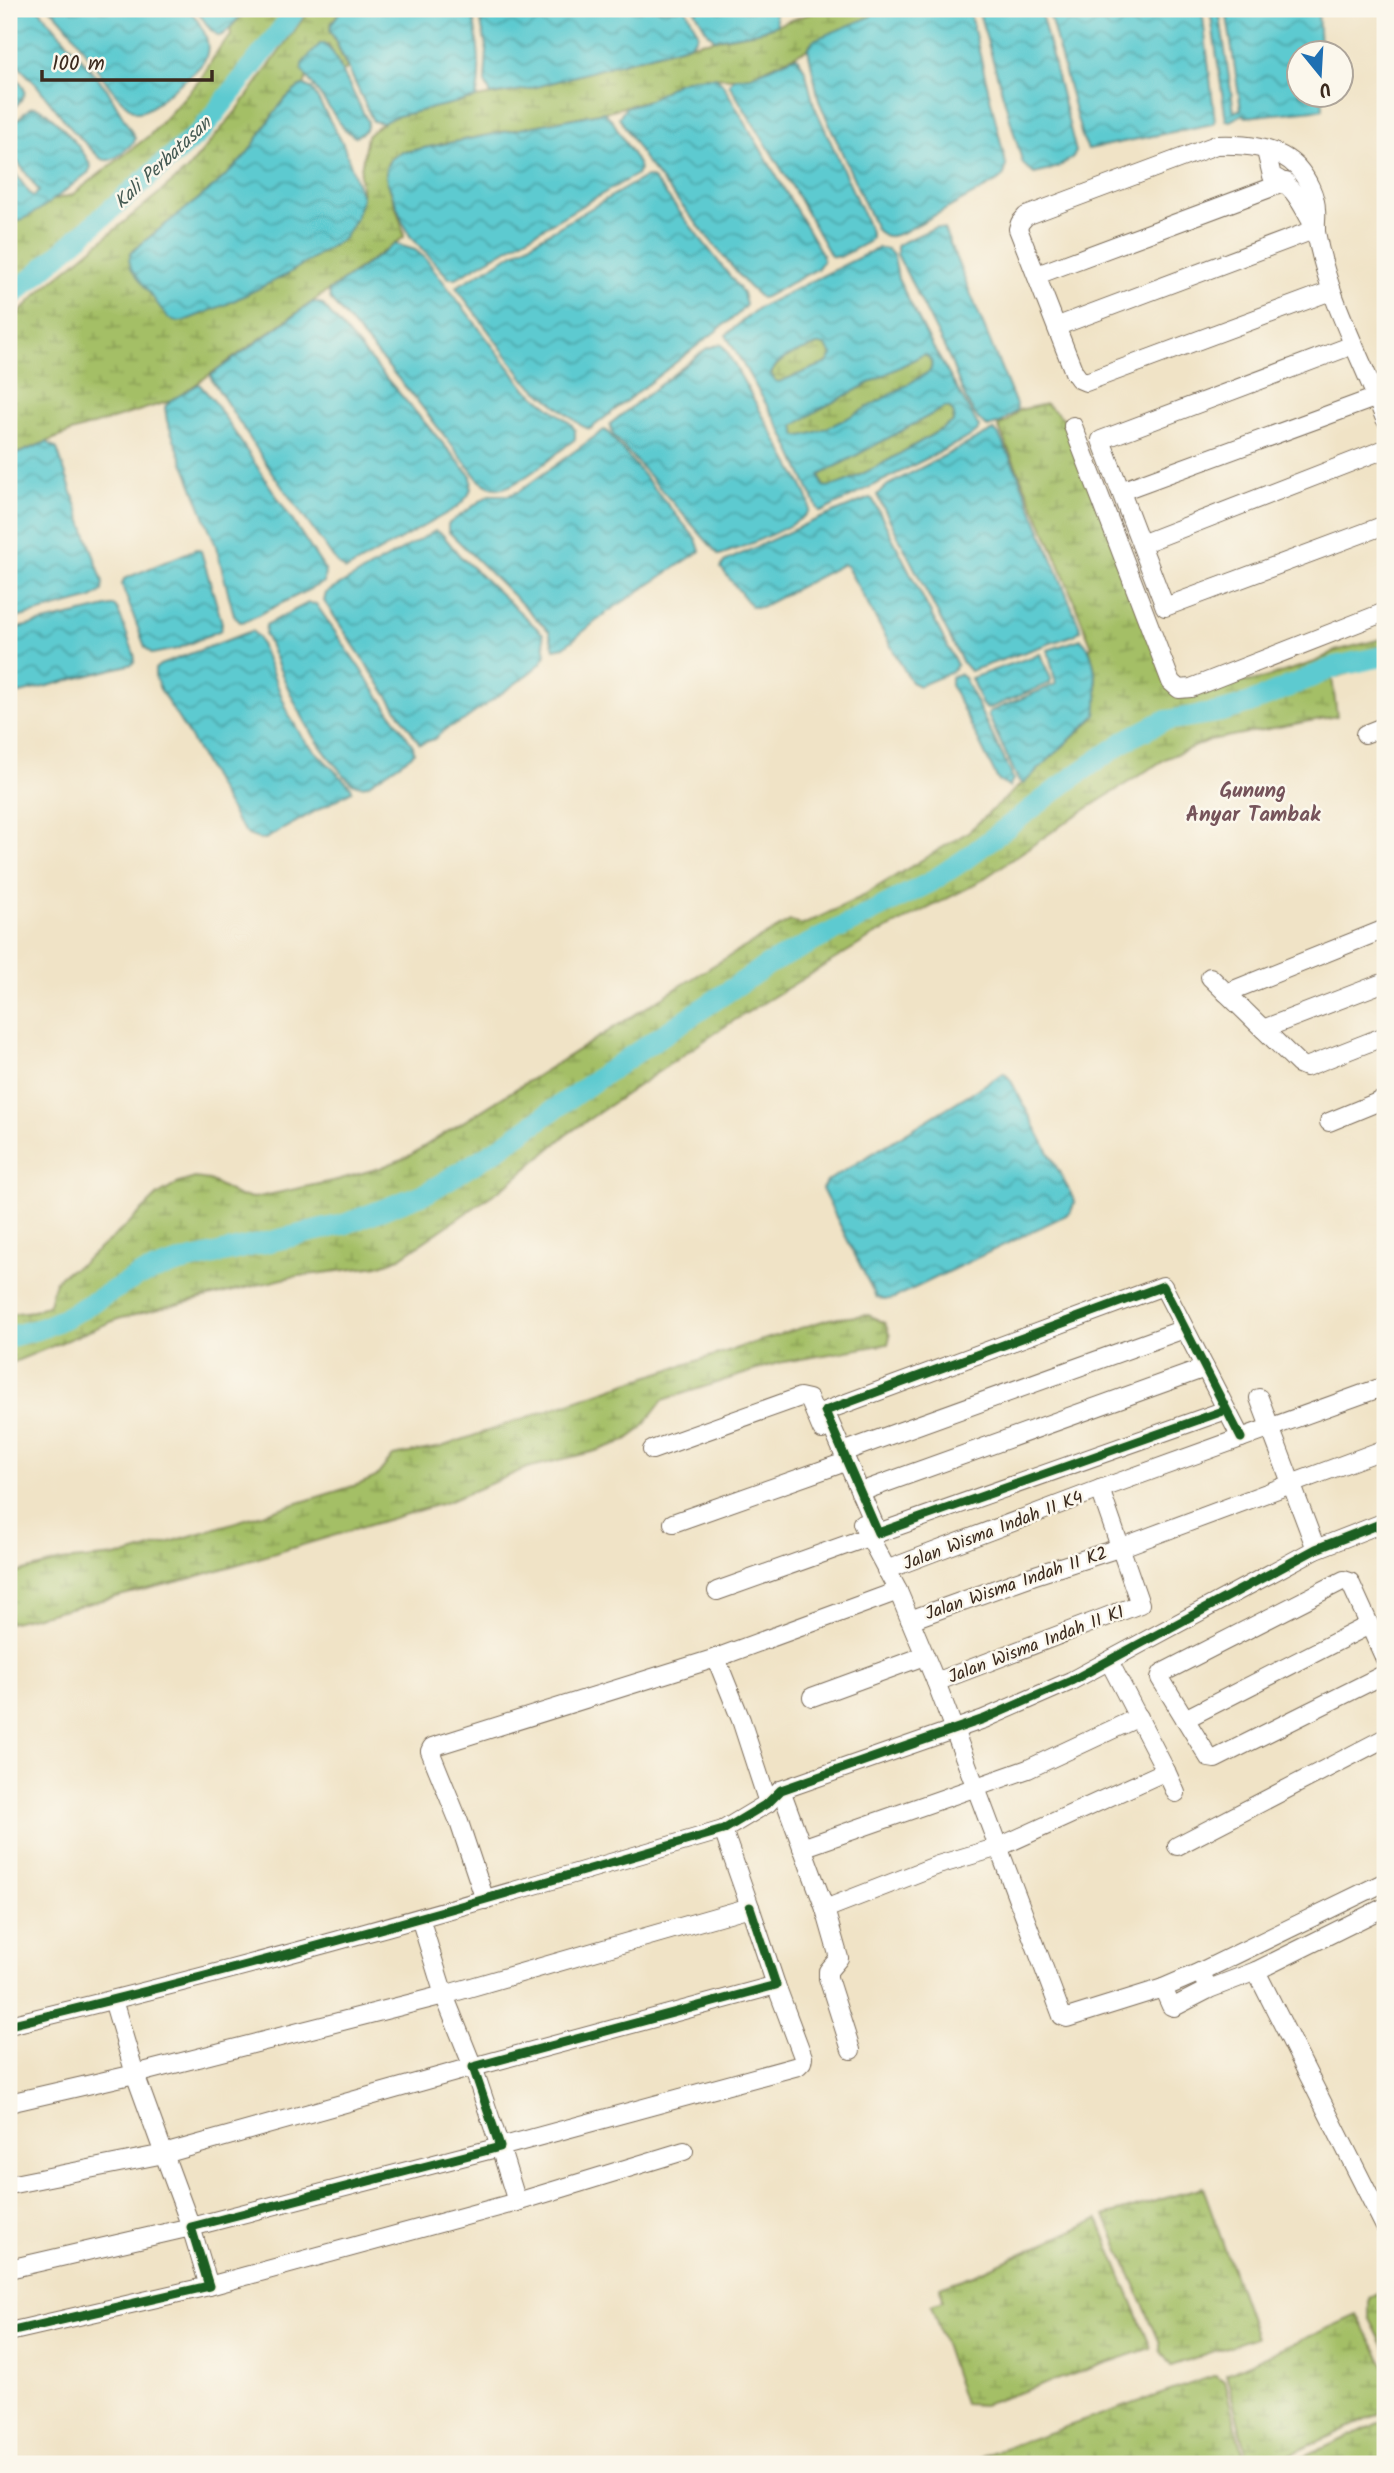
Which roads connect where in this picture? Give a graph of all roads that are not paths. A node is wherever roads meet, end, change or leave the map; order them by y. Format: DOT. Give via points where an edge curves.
graph roads {
  1 [pos="1266,150"];
  2 [pos="1286,182"];
  3 [pos="1316,229"];
  4 [pos="1037,275"];
  5 [pos="1331,291"];
  6 [pos="1058,326"];
  7 [pos="1353,345"];
  8 [pos="1377,397"];
  9 [pos="1385,419"];
  10 [pos="1073,426"];
  11 [pos="1385,449"];
  12 [pos="1121,491"];
  13 [pos="1385,525"];
  14 [pos="1141,544"];
  15 [pos="1385,611"];
  16 [pos="1385,726"];
  17 [pos="1364,734"];
  18 [pos="1385,929"];
  19 [pos="1210,977"];
  20 [pos="1385,982"];
  21 [pos="1226,993"];
  22 [pos="1263,1029"];
  23 [pos="1385,1036"];
  24 [pos="1385,1099"];
  25 [pos="1329,1122"];
  26 [pos="1184,1329"];
  27 [pos="1205,1368"];
  28 [pos="1385,1386"];
  29 [pos="1259,1398"];
  30 [pos="1226,1410"];
  31 [pos="1270,1427"];
  32 [pos="1241,1438"];
  33 [pos="1385,1449"];
  34 [pos="652,1450"];
  35 [pos="840,1459"];
  36 [pos="1290,1484"];
  37 [pos="1100,1489"];
  38 [pos="860,1492"];
  39 [pos="1385,1522"];
  40 [pos="673,1523"];
  41 [pos="868,1537"];
  42 [pos="1122,1547"];
  43 [pos="1316,1549"];
  44 [pos="886,1570"];
  45 [pos="717,1591"];
  46 [pos="898,1591"];
  47 [pos="911,1620"];
  48 [pos="1369,1625"];
  49 [pos="924,1656"];
  50 [pos="716,1658"];
  51 [pos="1385,1659"];
  52 [pos="1109,1661"];
  53 [pos="1385,1674"];
  54 [pos="936,1682"];
  55 [pos="812,1697"];
  56 [pos="1139,1717"];
  57 [pos="1185,1719"];
  58 [pos="954,1729"];
  59 [pos="1385,1738"];
  60 [pos="1166,1770"];
  61 [pos="977,1788"];
  62 [pos="781,1790"];
  63 [pos="1176,1793"];
  64 [pos="768,1803"];
  65 [pos="723,1830"];
  66 [pos="1177,1846"];
  67 [pos="999,1847"];
  68 [pos="802,1848"];
  69 [pos="1385,1882"];
  70 [pos="485,1900"];
  71 [pos="750,1907"];
  72 [pos="1385,1907"];
  73 [pos="825,1909"];
  74 [pos="420,1918"];
  75 [pos="1256,1971"];
  76 [pos="1205,1982"];
  77 [pos="776,1985"];
  78 [pos="444,1995"];
  79 [pos="113,2000"];
  80 [pos="9,2025"];
  81 [pos="851,2050"];
  82 [pos="473,2067"];
  83 [pos="135,2074"];
  84 [pos="9,2103"];
  85 [pos="500,2147"];
  86 [pos="684,2151"];
  87 [pos="164,2154"];
  88 [pos="9,2185"];
  89 [pos="517,2202"];
  90 [pos="191,2227"];
  91 [pos="1385,2227"];
  92 [pos="9,2269"];
  93 [pos="209,2286"];
  94 [pos="9,2332"];
  1 -- 2 [label="street" via="1272,176"];
  1 -- 3 [label="street" via="1289,159 1299,169 1316,207"];
  1 -- 4 [label="street" via="1245,144 1216,145 1026,216 1018,229"];
  2 -- 3 [label="street"];
  2 -- 4 [label="street"];
  3 -- 5 [label="street"];
  3 -- 6 [label="street"];
  4 -- 6 [label="street"];
  5 -- 6 [label="street" via="1086,383 1074,372"];
  5 -- 7 [label="street"];
  7 -- 8 [label="street"];
  7 -- 12 [label="street" via="1101,440"];
  8 -- 9 [label="street"];
  8 -- 12 [label="street"];
  10 -- 15 [label="street" via="1171,682 1179,688 1191,688"];
  11 -- 14 [label="street"];
  12 -- 14 [label="street"];
  13 -- 14 [label="street" via="1165,607"];
  16 -- 17 [label="street"];
  18 -- 21 [label="street"];
  19 -- 21 [label="street"];
  20 -- 22 [label="street"];
  21 -- 22 [label="street"];
  22 -- 23 [label="street" via="1306,1067"];
  24 -- 25 [label="street"];
  26 -- 27 [label="street"];
  26 -- 35 [label="street"];
  26 -- 35 [label="street" via="1163,1286 825,1411"];
  27 -- 30 [label="street"];
  27 -- 38 [label="street"];
  28 -- 31 [label="street, Jalan Wisma Indah II K4"];
  29 -- 31 [label="street"];
  30 -- 32 [label="street"];
  30 -- 38 [label="street" via="878,1533"];
  31 -- 32 [label="street, Jalan Wisma Indah II K4"];
  31 -- 36 [label="street"];
  32 -- 37 [label="street, Jalan Wisma Indah II K4"];
  33 -- 36 [label="street, Jalan Wisma Indah II K2"];
  34 -- 35 [label="street" via="800,1397 809,1399"];
  35 -- 38 [label="street"];
  35 -- 40 [label="street"];
  35 -- 41 [label="street"];
  36 -- 42 [label="street, Jalan Wisma Indah II K2"];
  36 -- 43 [label="street"];
  37 -- 42 [label="street, Jalan Wisma Indah II K1"];
  37 -- 44 [label="street, Jalan Wisma Indah II K4"];
  39 -- 43 [label="street"];
  41 -- 44 [label="street"];
  41 -- 45 [label="street"];
  42 -- 47 [label="street, Jalan Wisma Indah II K2"];
  42 -- 54 [label="street, Jalan Wisma Indah II K1" via="1140,1601 1137,1606"];
  43 -- 52 [label="street"];
  44 -- 46 [label="street"];
  46 -- 47 [label="street"];
  46 -- 50 [label="street"];
  47 -- 49 [label="street"];
  48 -- 51 [label="street"];
  48 -- 57 [label="street"];
  48 -- 57 [label="street" via="1350,1582 1344,1580 1162,1673 1160,1678"];
  49 -- 54 [label="street"];
  49 -- 55 [label="street"];
  50 -- 64 [label="street"];
  50 -- 70 [label="street" via="432,1747"];
  52 -- 56 [label="street"];
  52 -- 58 [label="street" via="1036,1697"];
  53 -- 57 [label="street" via="1215,1759 1209,1758"];
  54 -- 58 [label="street"];
  56 -- 60 [label="street"];
  56 -- 61 [label="street"];
  58 -- 61 [label="street"];
  58 -- 62 [label="street"];
  59 -- 66 [label="street"];
  60 -- 63 [label="street"];
  60 -- 67 [label="street"];
  61 -- 67 [label="street"];
  61 -- 68 [label="street"];
  62 -- 64 [label="street"];
  62 -- 68 [label="street"];
  64 -- 65 [label="street"];
  65 -- 70 [label="street"];
  65 -- 71 [label="street"];
  67 -- 73 [label="street"];
  67 -- 76 [label="street" via="1065,2018 1167,1996 1174,2007"];
  68 -- 73 [label="street"];
  69 -- 76 [label="street"];
  70 -- 74 [label="street"];
  71 -- 77 [label="street"];
  71 -- 78 [label="street"];
  72 -- 75 [label="street"];
  73 -- 81 [label="street" via="839,1958 828,1978"];
  74 -- 78 [label="street"];
  74 -- 79 [label="street"];
  75 -- 76 [label="street"];
  75 -- 91 [label="street"];
  77 -- 82 [label="street"];
  77 -- 85 [label="street" via="803,2057 798,2066"];
  78 -- 82 [label="street"];
  78 -- 83 [label="street"];
  79 -- 80 [label="street"];
  79 -- 83 [label="street"];
  82 -- 85 [label="street"];
  82 -- 87 [label="street"];
  83 -- 84 [label="street"];
  83 -- 87 [label="street"];
  85 -- 89 [label="street"];
  85 -- 90 [label="street"];
  86 -- 89 [label="street"];
  87 -- 88 [label="street"];
  87 -- 90 [label="street"];
  89 -- 93 [label="street"];
  90 -- 92 [label="street"];
  90 -- 93 [label="street"];
  93 -- 94 [label="street"];
}
